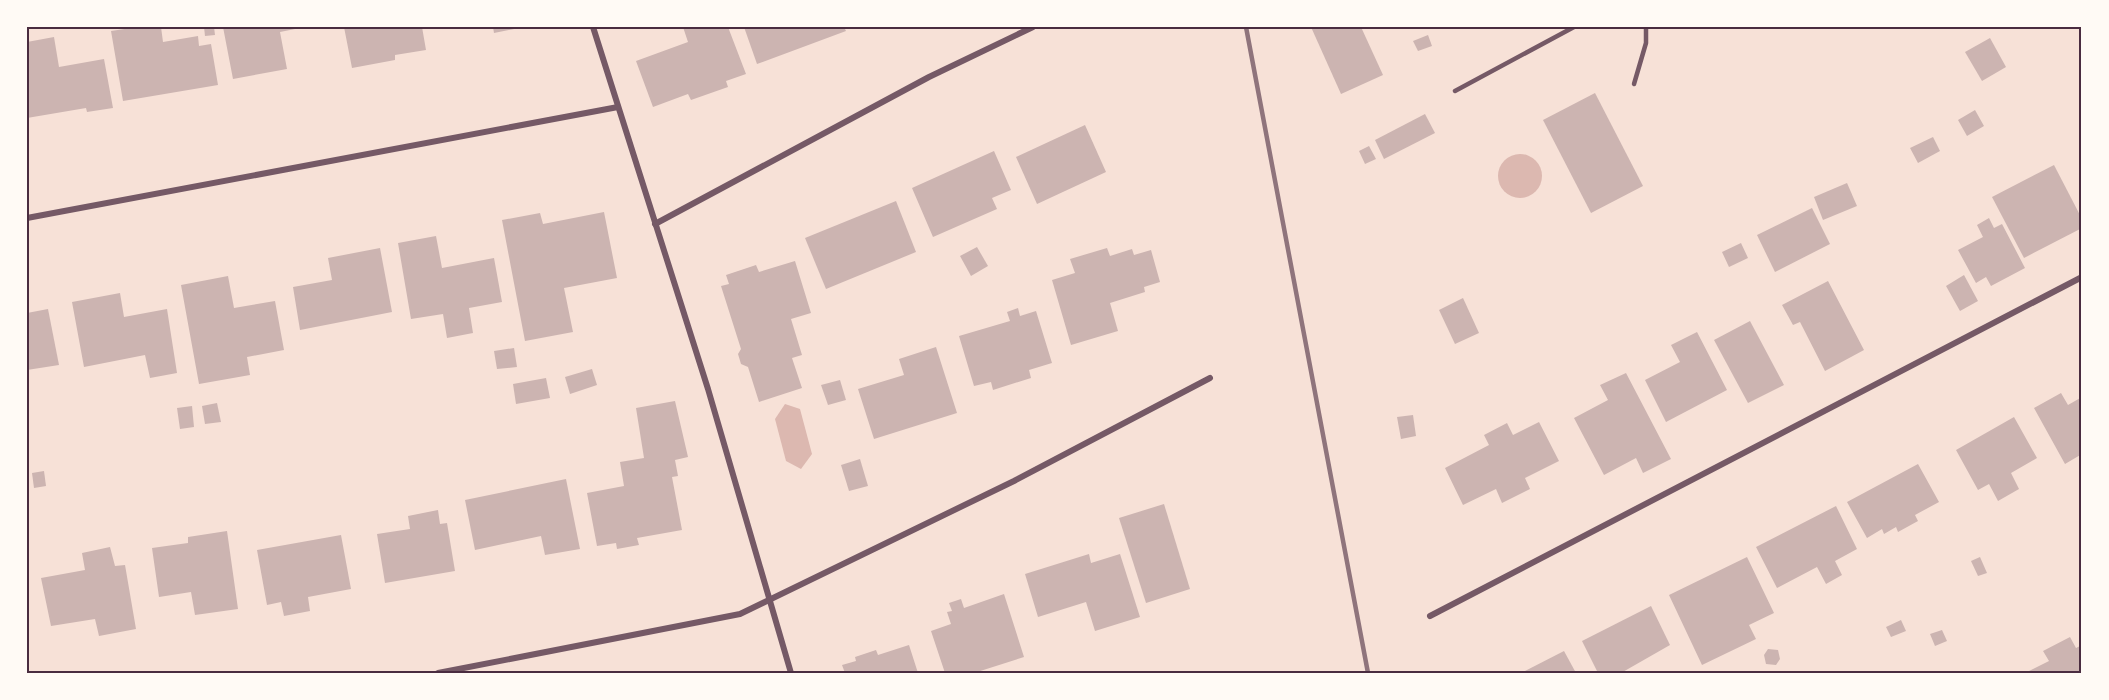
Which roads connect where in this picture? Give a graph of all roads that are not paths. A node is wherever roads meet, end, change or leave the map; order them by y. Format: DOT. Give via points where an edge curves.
graph roads {
  1 [pos="593,27"];
  2 [pos="1032,27"];
  3 [pos="1574,27"];
  4 [pos="1646,27"];
  5 [pos="1634,84"];
  6 [pos="1455,92"];
  7 [pos="618,107"];
  8 [pos="27,218"];
  9 [pos="655,224"];
  10 [pos="2082,277"];
  11 [pos="1210,378"];
  12 [pos="770,599"];
  13 [pos="1430,616"];
  14 [pos="438,673"];
  15 [pos="791,673"];
  1 -- 7 [label="street"];
  2 -- 9 [label="street" via="929,77"];
  3 -- 6 [label="lane"];
  4 -- 5 [label="lane" via="1646,44"];
  7 -- 8 [label="street"];
  7 -- 9 [label="street"];
  9 -- 12 [label="street"];
  10 -- 13 [label="street"];
  11 -- 12 [label="street" via="1014,482"];
  12 -- 14 [label="street" via="740,614"];
  12 -- 15 [label="street"];
}
